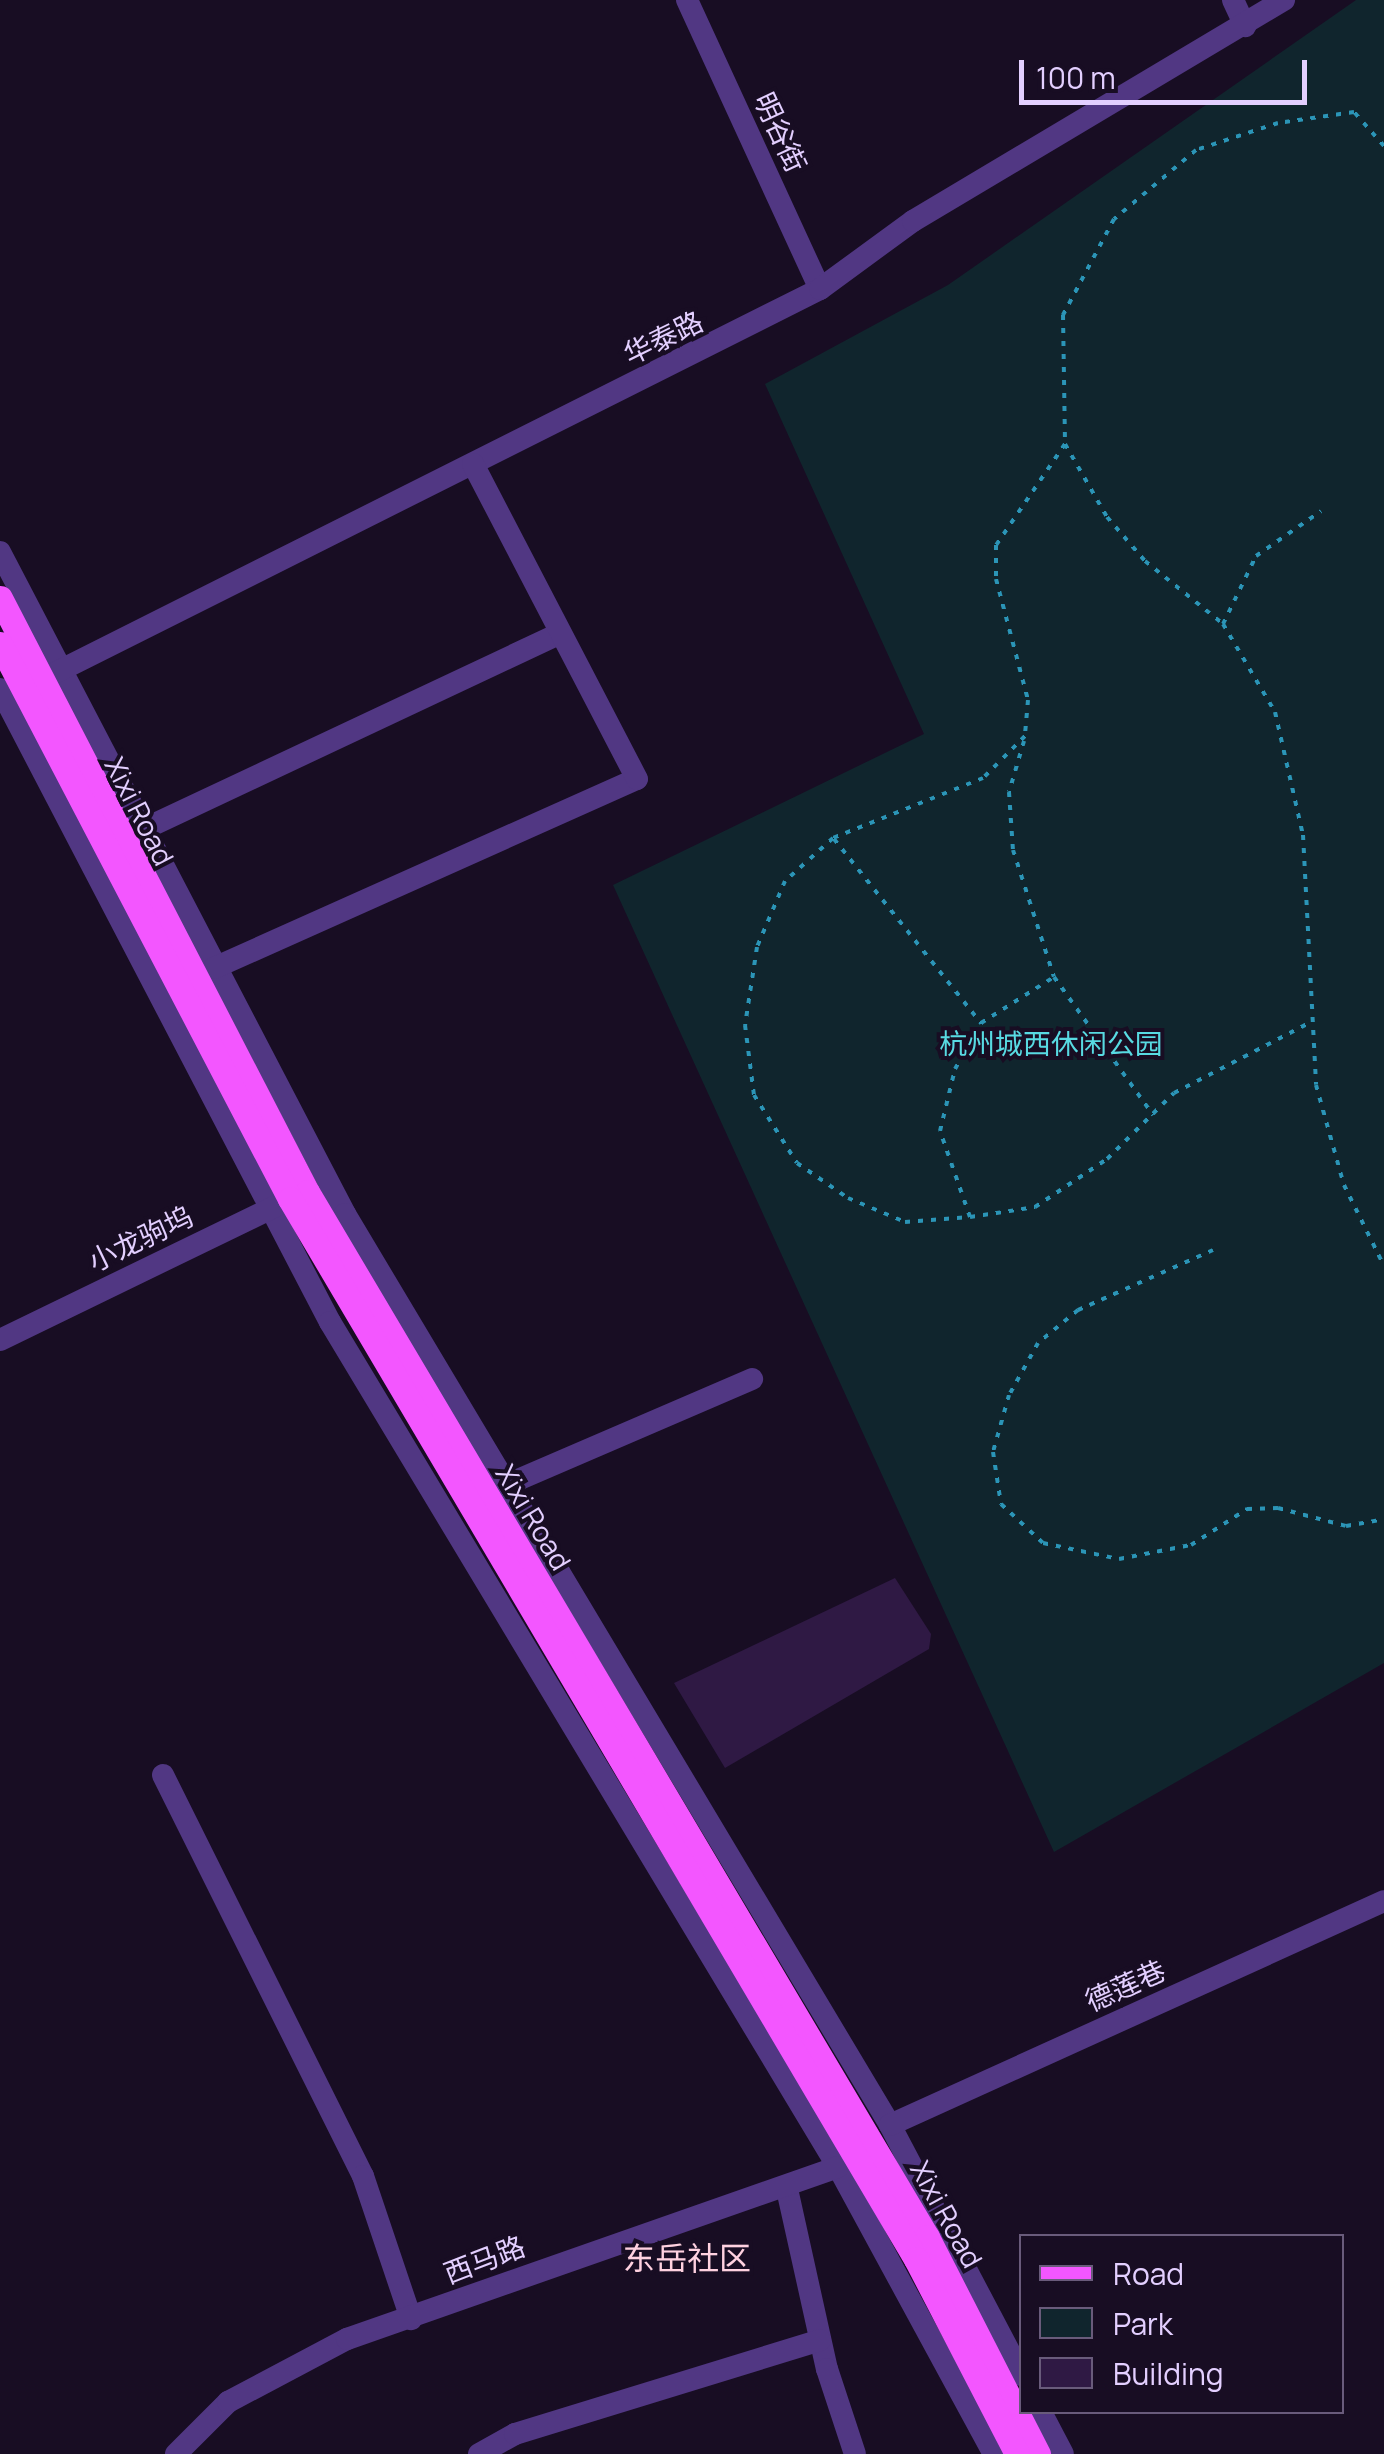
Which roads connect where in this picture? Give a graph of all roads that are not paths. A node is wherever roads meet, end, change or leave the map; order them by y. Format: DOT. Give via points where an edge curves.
graph roads {
  1 [pos="686,0"];
  2 [pos="1233,0"];
  3 [pos="1284,0"];
  4 [pos="1245,26"];
  5 [pos="820,289"];
  6 [pos="473,464"];
  7 [pos="0,552"];
  8 [pos="0,598"];
  9 [pos="559,634"];
  10 [pos="0,644"];
  11 [pos="49,675"];
  12 [pos="0,688"];
  13 [pos="142,830"];
  14 [pos="214,968"];
  15 [pos="288,1200"];
  16 [pos="0,1340"];
  17 [pos="752,1379"];
  18 [pos="506,1485"];
  19 [pos="162,1775"];
  20 [pos="1384,1900"];
  21 [pos="890,2125"];
  22 [pos="838,2167"];
  23 [pos="787,2190"];
  24 [pos="411,2319"];
  25 [pos="820,2340"];
  26 [pos="1019,2369"];
  27 [pos="1042,2414"];
  28 [pos="517,2444"];
  29 [pos="176,2454"];
  30 [pos="480,2454"];
  31 [pos="855,2454"];
  32 [pos="994,2454"];
  33 [pos="1017,2454"];
  34 [pos="1038,2454"];
  35 [pos="1063,2454"];
  1 -- 5 [label="street, 明谷街"];
  2 -- 4 [label="street"];
  3 -- 4 [label="street, 华泰路"];
  4 -- 5 [label="street, 华泰路" via="913,222"];
  5 -- 6 [label="street, 华泰路"];
  6 -- 9 [label="street"];
  6 -- 11 [label="street, 华泰路"];
  7 -- 11 [label="street, Xixi Road"];
  8 -- 11 [label="main road, Xixi Road"];
  9 -- 13 [label="street"];
  9 -- 14 [label="street" via="637,779"];
  10 -- 15 [label="main road, Xixi Road"];
  11 -- 13 [label="street, Xixi Road"];
  11 -- 15 [label="main road, Xixi Road"];
  12 -- 15 [label="street, Xixi Road"];
  13 -- 14 [label="street, Xixi Road"];
  14 -- 18 [label="street, Xixi Road" via="345,1214"];
  15 -- 16 [label="street, 小龙驹坞"];
  15 -- 22 [label="street, Xixi Road"];
  15 -- 33 [label="main road, Xixi Road" via="916,2258"];
  15 -- 34 [label="main road, Xixi Road" via="927,2236"];
  17 -- 18 [label="street"];
  18 -- 21 [label="street, Xixi Road"];
  19 -- 24 [label="street" via="362,2176"];
  20 -- 21 [label="street, 德莲巷"];
  21 -- 26 [label="street, Xixi Road"];
  22 -- 23 [label="street, 西马路"];
  22 -- 32 [label="street, Xixi Road"];
  23 -- 24 [label="street, 西马路" via="730,2199"];
  23 -- 25 [label="street"];
  24 -- 29 [label="street, 西马路" via="348,2338 228,2402"];
  25 -- 28 [label="street"];
  25 -- 31 [label="street"];
  27 -- 35 [label="street"];
  28 -- 30 [label="street"];
}
